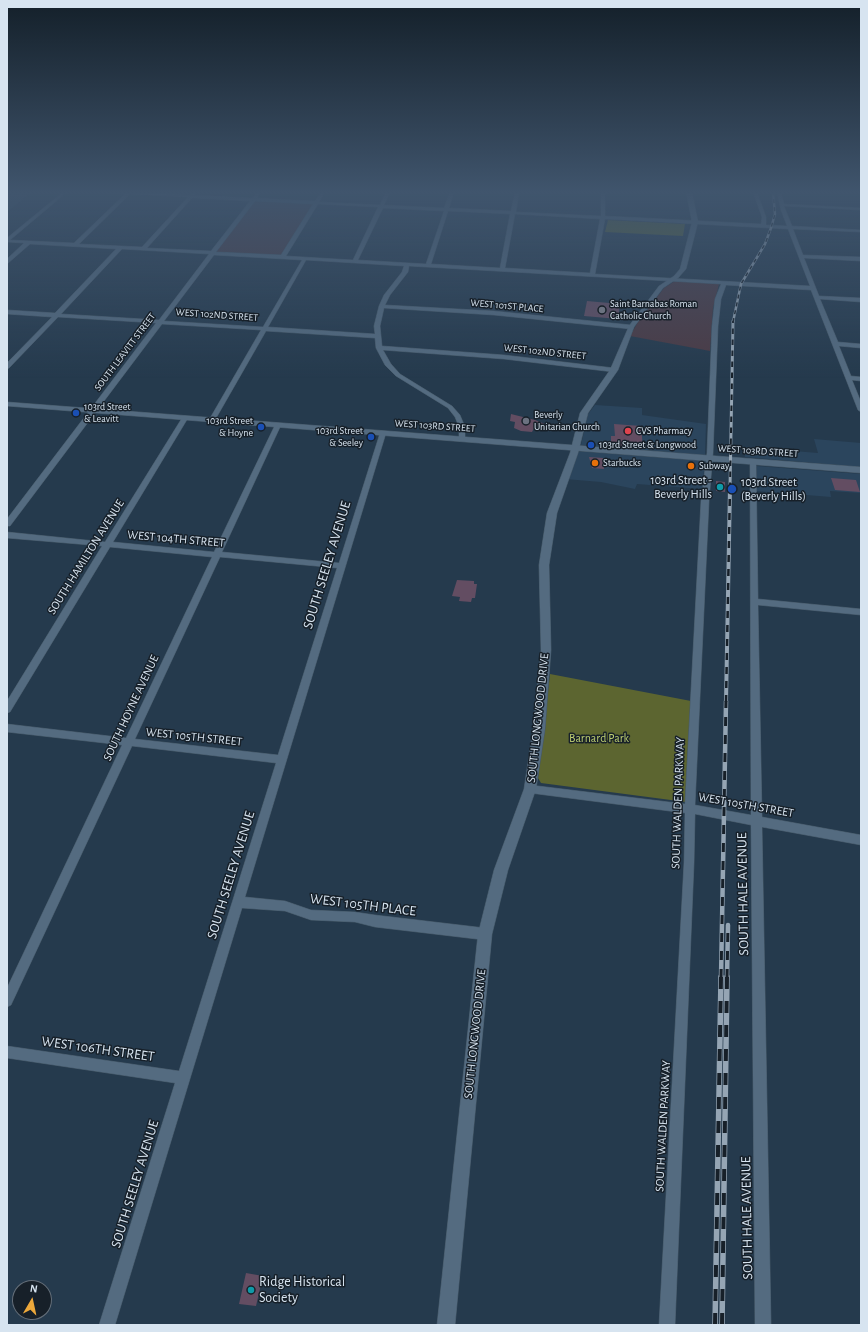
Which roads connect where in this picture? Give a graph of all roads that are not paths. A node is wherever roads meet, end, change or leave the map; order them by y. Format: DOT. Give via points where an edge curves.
graph roads {
  1 [pos="16,254"];
  2 [pos="114,254"];
  3 [pos="211,254"];
  4 [pos="233,254"];
  5 [pos="285,254"];
  6 [pos="358,254"];
  7 [pos="431,254"];
  8 [pos="505,254"];
  9 [pos="596,254"];
  10 [pos="687,254"];
  11 [pos="801,256"];
  12 [pos="283,257"];
  13 [pos="305,258"];
  14 [pos="861,260"];
  15 [pos="355,261"];
  16 [pos="7,262"];
  17 [pos="407,264"];
  18 [pos="428,265"];
  19 [pos="502,270"];
  20 [pos="592,275"];
  21 [pos="672,280"];
  22 [pos="724,282"];
  23 [pos="813,288"];
  24 [pos="817,297"];
  25 [pos="861,300"];
  26 [pos="382,306"];
  27 [pos="7,312"];
  28 [pos="56,315"];
  29 [pos="160,322"];
  30 [pos="631,327"];
  31 [pos="264,328"];
  32 [pos="377,336"];
  33 [pos="835,344"];
  34 [pos="861,346"];
  35 [pos="379,348"];
  36 [pos="7,367"];
  37 [pos="614,370"];
  38 [pos="849,378"];
  39 [pos="861,379"];
  40 [pos="7,404"];
  41 [pos="861,410"];
  42 [pos="93,411"];
  43 [pos="185,418"];
  44 [pos="212,420"];
  45 [pos="278,425"];
  46 [pos="384,433"];
  47 [pos="462,439"];
  48 [pos="576,448"];
  49 [pos="709,458"];
  50 [pos="752,462"];
  51 [pos="861,470"];
  52 [pos="7,524"];
  53 [pos="7,535"];
  54 [pos="108,545"];
  55 [pos="217,554"];
  56 [pos="342,566"];
  57 [pos="754,602"];
  58 [pos="861,612"];
  59 [pos="7,709"];
  60 [pos="7,728"];
  61 [pos="130,743"];
  62 [pos="282,760"];
  63 [pos="530,788"];
  64 [pos="690,809"];
  65 [pos="758,820"];
  66 [pos="861,840"];
  67 [pos="239,902"];
  68 [pos="485,934"];
  69 [pos="7,1000"];
  70 [pos="7,1052"];
  71 [pos="184,1078"];
  72 [pos="107,1325"];
  73 [pos="446,1325"];
  74 [pos="667,1325"];
  75 [pos="763,1325"];
  1 -- 16 [label="street"];
  2 -- 28 [label="street"];
  3 -- 29 [label="street, SOUTH LEAVITT STREET"];
  4 -- 12 [label="street"];
  5 -- 12 [label="street"];
  6 -- 15 [label="street"];
  7 -- 18 [label="street"];
  8 -- 19 [label="street"];
  9 -- 20 [label="street"];
  10 -- 21 [label="street, SOUTH LONGWOOD DRIVE" via="683,269"];
  11 -- 14 [label="street"];
  11 -- 23 [label="street"];
  12 -- 13 [label="street"];
  13 -- 15 [label="street"];
  13 -- 31 [label="street"];
  15 -- 17 [label="street"];
  17 -- 18 [label="street"];
  17 -- 26 [label="street" via="405,272 387,295"];
  18 -- 19 [label="street"];
  19 -- 20 [label="street"];
  20 -- 21 [label="street"];
  21 -- 22 [label="street"];
  21 -- 30 [label="street, SOUTH LONGWOOD DRIVE" via="661,287"];
  22 -- 23 [label="street"];
  22 -- 49 [label="street, SOUTH WALDEN PARKWAY" via="715,310"];
  23 -- 24 [label="street"];
  24 -- 25 [label="street"];
  24 -- 33 [label="street"];
  26 -- 30 [label="street, WEST 101ST PLACE" via="494,313"];
  26 -- 32 [label="street"];
  27 -- 28 [label="street, WEST 102ND STREET"];
  28 -- 29 [label="street, WEST 102ND STREET"];
  28 -- 36 [label="street"];
  29 -- 31 [label="street, WEST 102ND STREET"];
  29 -- 42 [label="street, SOUTH LEAVITT STREET"];
  30 -- 37 [label="street, SOUTH LONGWOOD DRIVE"];
  31 -- 32 [label="street, WEST 102ND STREET"];
  31 -- 44 [label="street"];
  32 -- 35 [label="street"];
  33 -- 34 [label="street"];
  33 -- 38 [label="street"];
  35 -- 37 [label="street, WEST 102ND STREET" via="490,356"];
  35 -- 47 [label="street" via="388,365 398,375 450,407 458,416 462,427"];
  37 -- 48 [label="street, SOUTH LONGWOOD DRIVE" via="584,413"];
  38 -- 39 [label="street"];
  38 -- 41 [label="street"];
  40 -- 42 [label="street, WEST 103RD STREET"];
  42 -- 43 [label="street, WEST 103RD STREET"];
  42 -- 52 [label="street, SOUTH LEAVITT STREET"];
  43 -- 44 [label="street, WEST 103RD STREET"];
  43 -- 54 [label="street, SOUTH HAMILTON AVENUE"];
  44 -- 45 [label="street, WEST 103RD STREET"];
  45 -- 46 [label="street, WEST 103RD STREET"];
  45 -- 55 [label="street, SOUTH HOYNE AVENUE"];
  46 -- 47 [label="street, WEST 103RD STREET"];
  46 -- 56 [label="street, SOUTH SEELEY AVENUE"];
  47 -- 48 [label="street, WEST 103RD STREET"];
  48 -- 49 [label="street, WEST 103RD STREET"];
  48 -- 63 [label="street, SOUTH LONGWOOD DRIVE" via="552,513 546,547 546,656"];
  49 -- 50 [label="street, WEST 103RD STREET"];
  49 -- 64 [label="street, SOUTH WALDEN PARKWAY"];
  50 -- 51 [label="street, WEST 103RD STREET"];
  50 -- 57 [label="street, SOUTH HALE AVENUE"];
  53 -- 54 [label="street, WEST 104TH STREET"];
  54 -- 55 [label="street, WEST 104TH STREET"];
  54 -- 59 [label="street, SOUTH HAMILTON AVENUE"];
  55 -- 56 [label="street, WEST 104TH STREET"];
  55 -- 61 [label="street, SOUTH HOYNE AVENUE"];
  56 -- 62 [label="street, SOUTH SEELEY AVENUE"];
  57 -- 58 [label="street"];
  57 -- 65 [label="street, SOUTH HALE AVENUE"];
  60 -- 61 [label="street, WEST 105TH STREET"];
  61 -- 62 [label="street, WEST 105TH STREET"];
  61 -- 69 [label="street, SOUTH HOYNE AVENUE"];
  62 -- 67 [label="street, SOUTH SEELEY AVENUE"];
  63 -- 64 [label="street, WEST 105TH STREET"];
  63 -- 68 [label="street, SOUTH LONGWOOD DRIVE" via="501,870"];
  64 -- 65 [label="street, WEST 105TH STREET"];
  64 -- 74 [label="street, SOUTH WALDEN PARKWAY"];
  65 -- 66 [label="street, WEST 105TH STREET"];
  65 -- 75 [label="street, SOUTH HALE AVENUE"];
  67 -- 68 [label="street, WEST 105TH PLACE" via="285,906 312,915 355,916 375,921"];
  67 -- 71 [label="street, SOUTH SEELEY AVENUE"];
  68 -- 73 [label="street, SOUTH LONGWOOD DRIVE"];
  70 -- 71 [label="street, WEST 106TH STREET"];
  71 -- 72 [label="street, SOUTH SEELEY AVENUE"];
}
